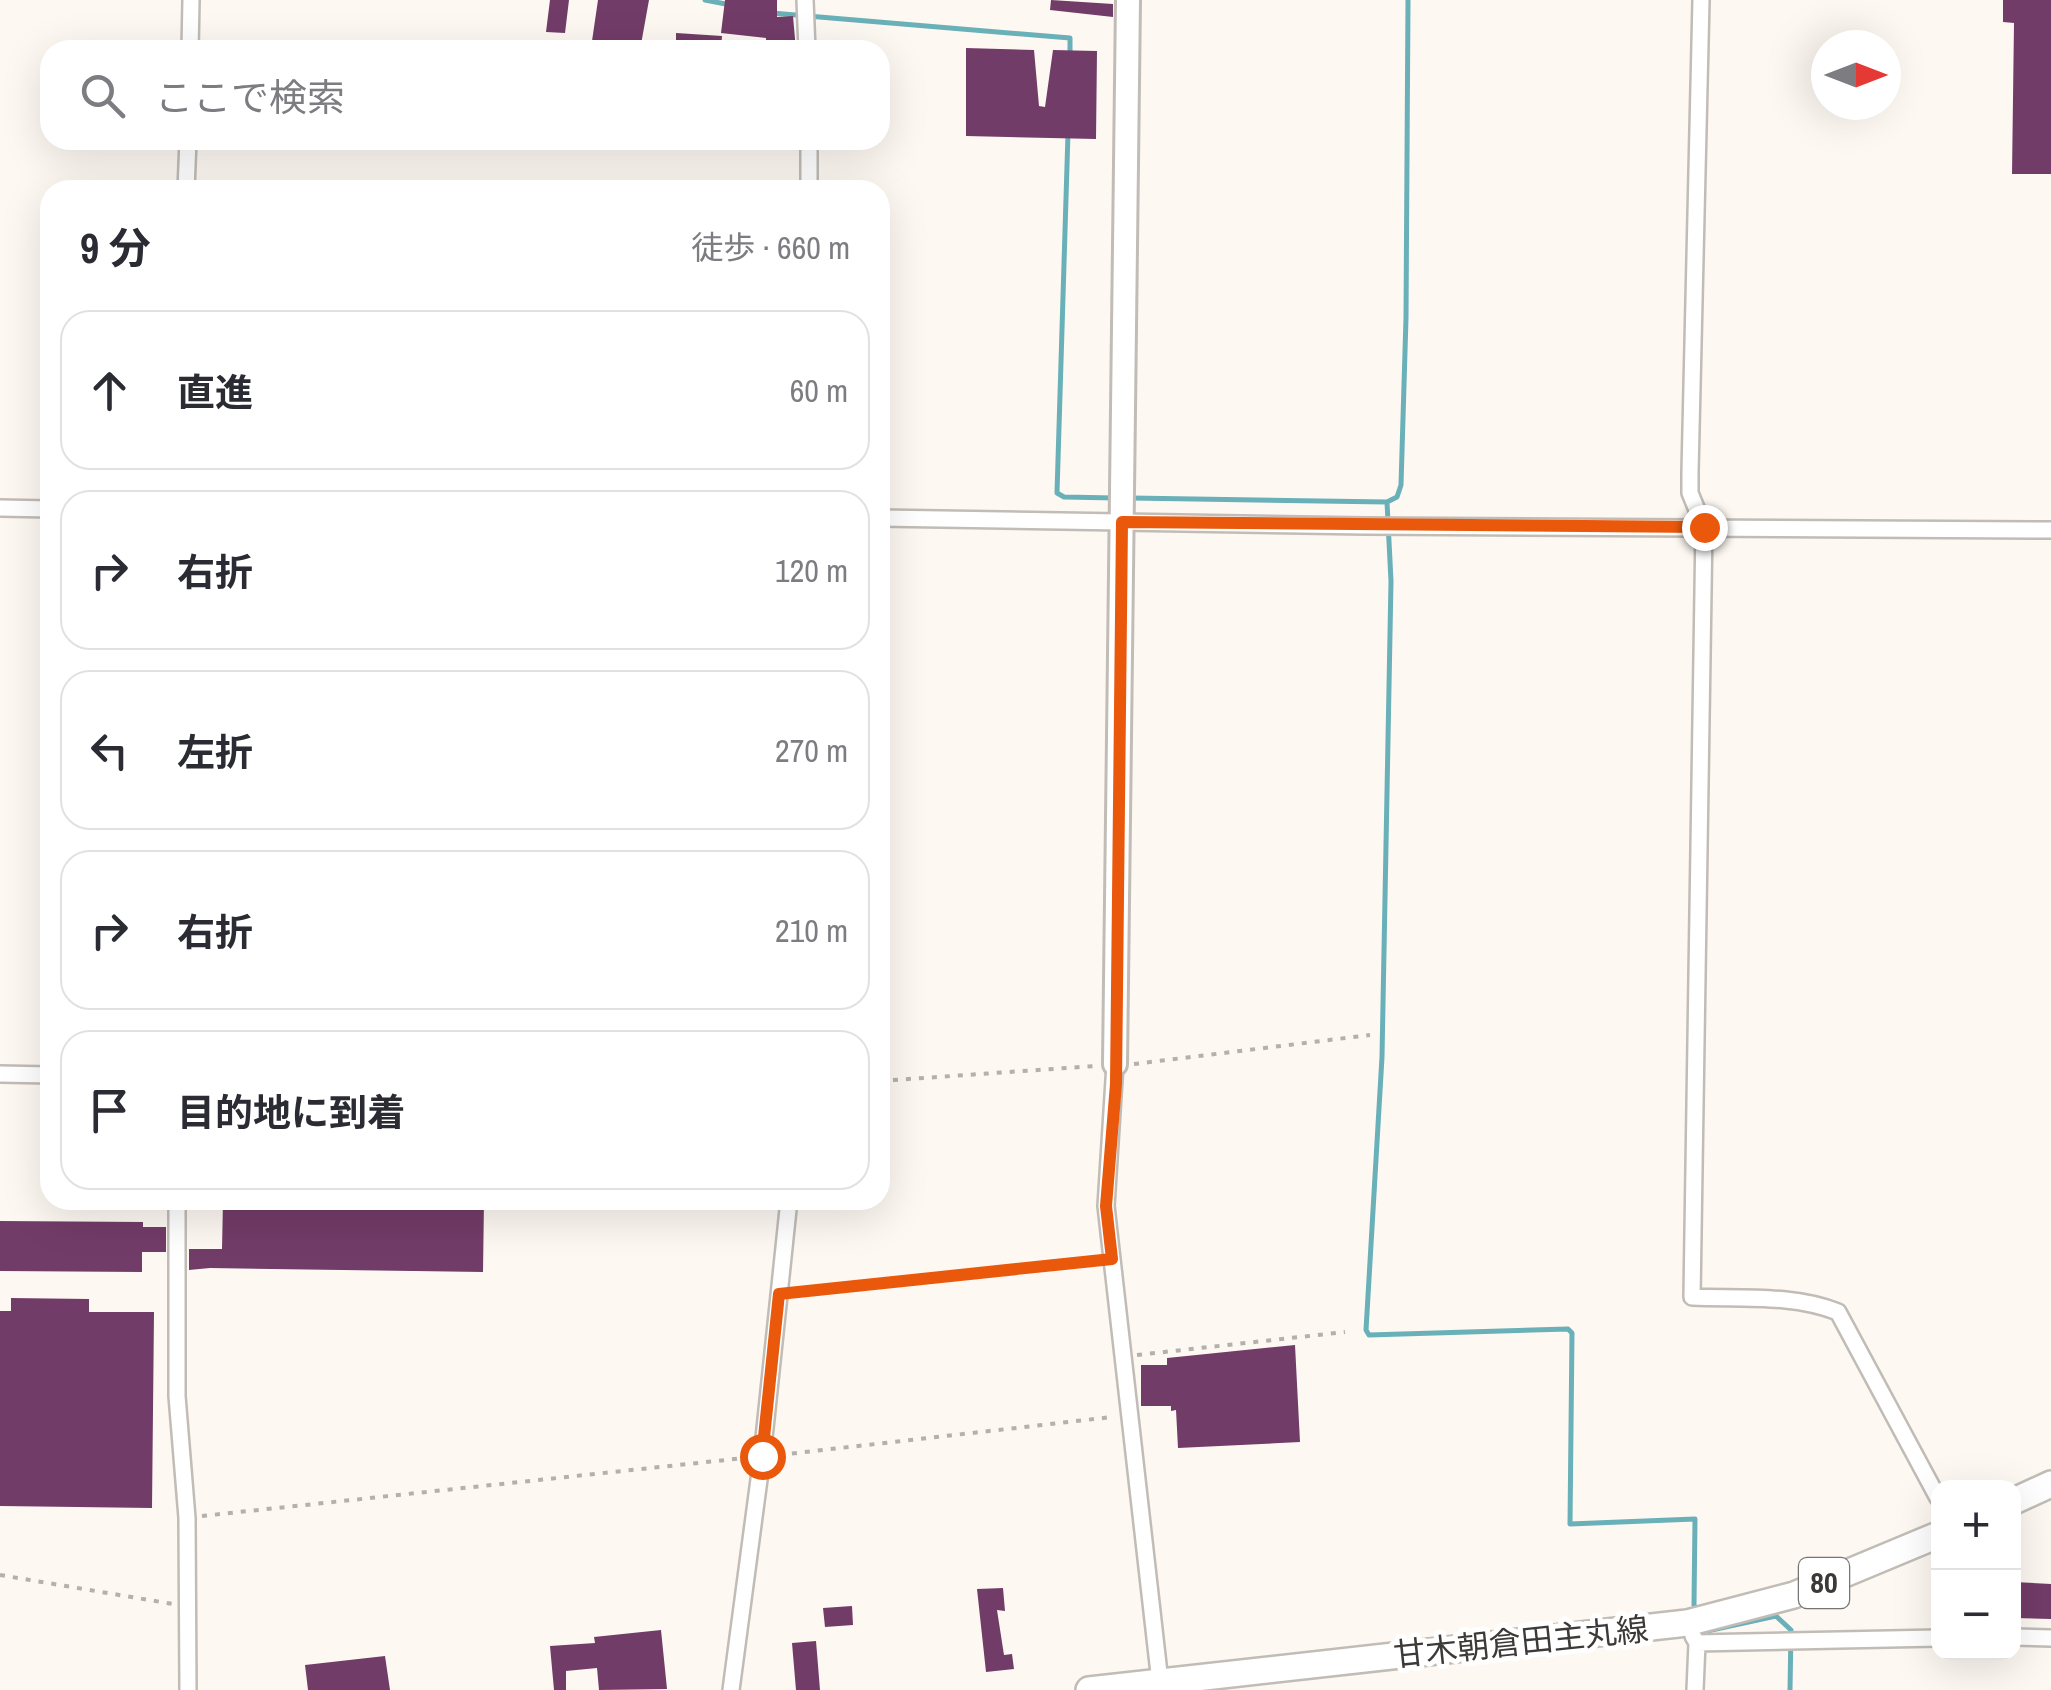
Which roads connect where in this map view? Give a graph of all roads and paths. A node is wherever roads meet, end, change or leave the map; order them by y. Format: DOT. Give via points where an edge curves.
graph roads {
  1 [pos="191,0"];
  2 [pos="804,0"];
  3 [pos="1128,0"];
  4 [pos="1701,0"];
  5 [pos="190,40"];
  6 [pos="806,40"];
  7 [pos="188,150"];
  8 [pos="810,150"];
  9 [pos="186,180"];
  10 [pos="808,180"];
  11 [pos="0,508"];
  12 [pos="40,508"];
  13 [pos="890,518"];
  14 [pos="1122,522"];
  15 [pos="1704,527"];
  16 [pos="2051,530"];
  17 [pos="1370,1034"];
  18 [pos="1115,1064"];
  19 [pos="0,1074"];
  20 [pos="40,1075"];
  21 [pos="890,1080"];
  22 [pos="177,1210"];
  23 [pos="788,1210"];
  24 [pos="1112,1259"];
  25 [pos="779,1294"];
  26 [pos="1345,1332"];
  27 [pos="1122,1356"];
  28 [pos="1129,1416"];
  29 [pos="762,1456"];
  30 [pos="2051,1484"];
  31 [pos="1931,1485"];
  32 [pos="2021,1498"];
  33 [pos="188,1518"];
  34 [pos="1931,1538"];
  35 [pos="0,1575"];
  36 [pos="188,1606"];
  37 [pos="1697,1627"];
  38 [pos="2021,1637"];
  39 [pos="1931,1638"];
  40 [pos="2051,1638"];
  41 [pos="1160,1682"];
  42 [pos="188,1690"];
  43 [pos="731,1690"];
  44 [pos="1089,1690"];
  45 [pos="1695,1690"];
  1 -- 5 [label="street"];
  2 -- 6 [label="street"];
  3 -- 14 [label="street"];
  4 -- 15 [label="street" via="1690,494"];
  7 -- 9 [label="street"];
  8 -- 10 [label="street"];
  11 -- 12 [label="street"];
  13 -- 14 [label="street"];
  14 -- 15 [label="street"];
  14 -- 18 [label="street"];
  15 -- 16 [label="street"];
  15 -- 31 [label="street" via="1692,1297 1798,1301 1838,1312"];
  17 -- 18 [label="path"];
  18 -- 21 [label="path"];
  18 -- 24 [label="street" via="1106,1206"];
  19 -- 20 [label="street"];
  22 -- 33 [label="street" via="177,1396"];
  23 -- 25 [label="street"];
  24 -- 25 [label="path"];
  24 -- 27 [label="street"];
  25 -- 29 [label="street"];
  26 -- 27 [label="path"];
  27 -- 28 [label="street"];
  28 -- 29 [label="path"];
  28 -- 41 [label="street"];
  29 -- 33 [label="path"];
  29 -- 43 [label="street"];
  30 -- 32 [label="main road"];
  33 -- 36 [label="street"];
  34 -- 37 [label="main road, 甘木朝倉田主丸線 / 80"];
  35 -- 36 [label="path"];
  36 -- 42 [label="street"];
  37 -- 39 [label="street" via="1792,1642"];
  37 -- 41 [label="main road, 甘木朝倉田主丸線 / 80"];
  37 -- 45 [label="street"];
  38 -- 40 [label="street"];
  41 -- 44 [label="main road, 甘木朝倉田主丸線 / 80"];
}
